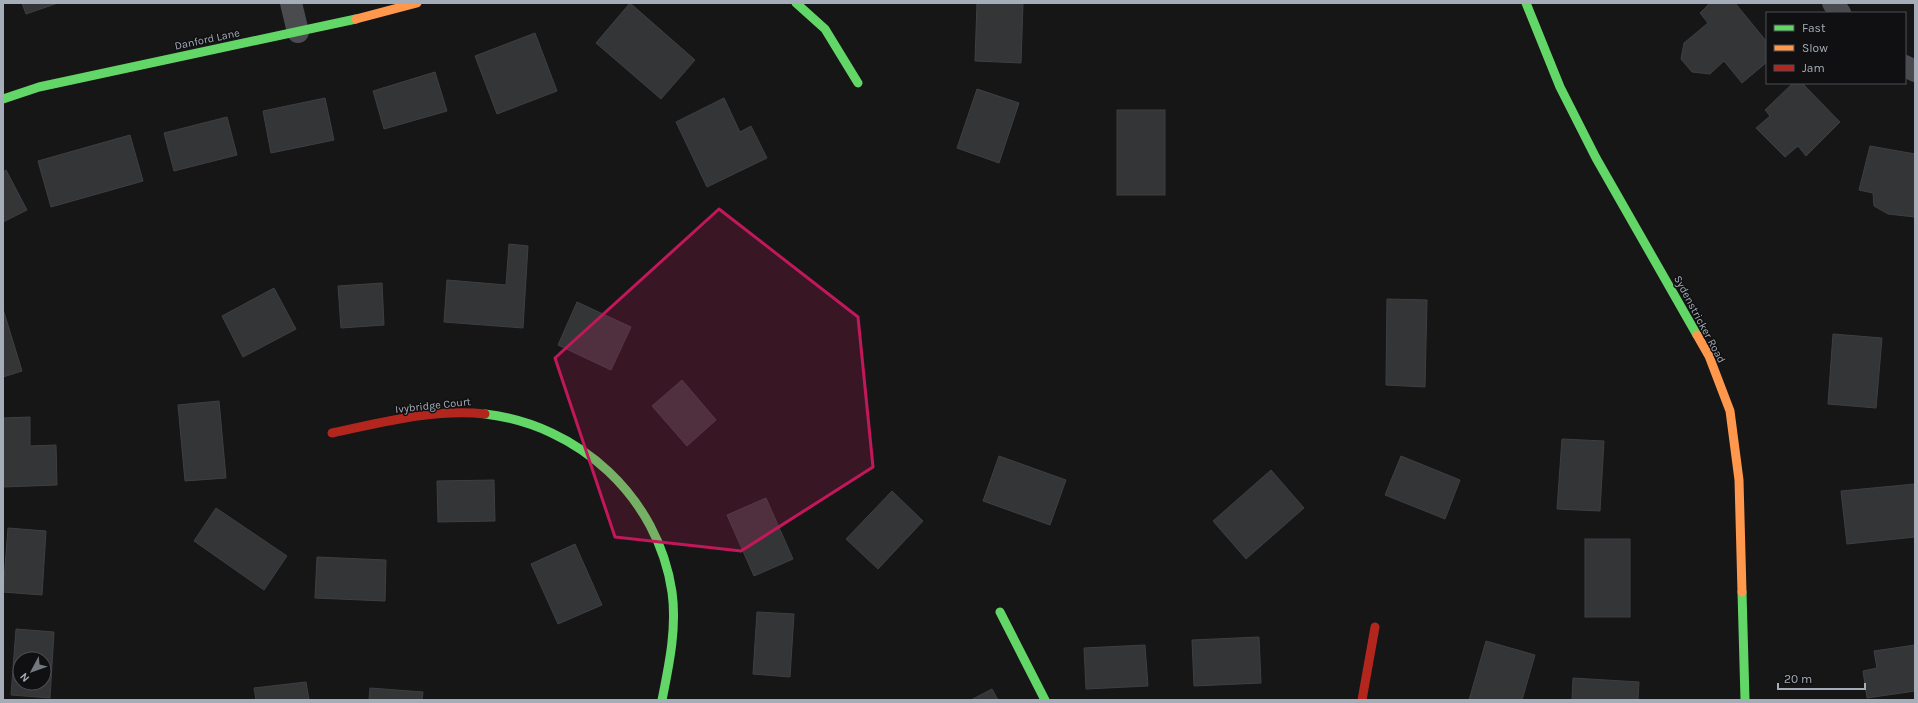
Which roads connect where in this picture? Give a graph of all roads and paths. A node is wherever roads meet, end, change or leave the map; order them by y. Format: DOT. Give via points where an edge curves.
graph roads {
  1 [pos="291,3"];
  2 [pos="417,3"];
  3 [pos="796,3"];
  4 [pos="1526,3"];
  5 [pos="1833,3"];
  6 [pos="1839,12"];
  7 [pos="298,32"];
  8 [pos="1906,67"];
  9 [pos="1915,72"];
  10 [pos="858,83"];
  11 [pos="3,99"];
  12 [pos="332,433"];
  13 [pos="1000,612"];
  14 [pos="1375,627"];
  15 [pos="662,700"];
  16 [pos="1045,700"];
  17 [pos="1362,700"];
  18 [pos="1745,700"];
  1 -- 7 [label="street"];
  2 -- 7 [label="street, Danford Lane"];
  3 -- 10 [label="street" via="825,29"];
  4 -- 18 [label="street, Sydenstricker Road" via="1560,87 1596,158 1709,356 1730,411 1739,480"];
  5 -- 6 [label="street"];
  7 -- 11 [label="street, Danford Lane" via="40,87"];
  8 -- 9 [label="street"];
  12 -- 15 [label="street, Ivybridge Court" via="414,417 466,411 502,415 542,427 596,458 624,486 650,524 663,556 672,591 674,627"];
  13 -- 16 [label="street"];
  14 -- 17 [label="street"];
}
